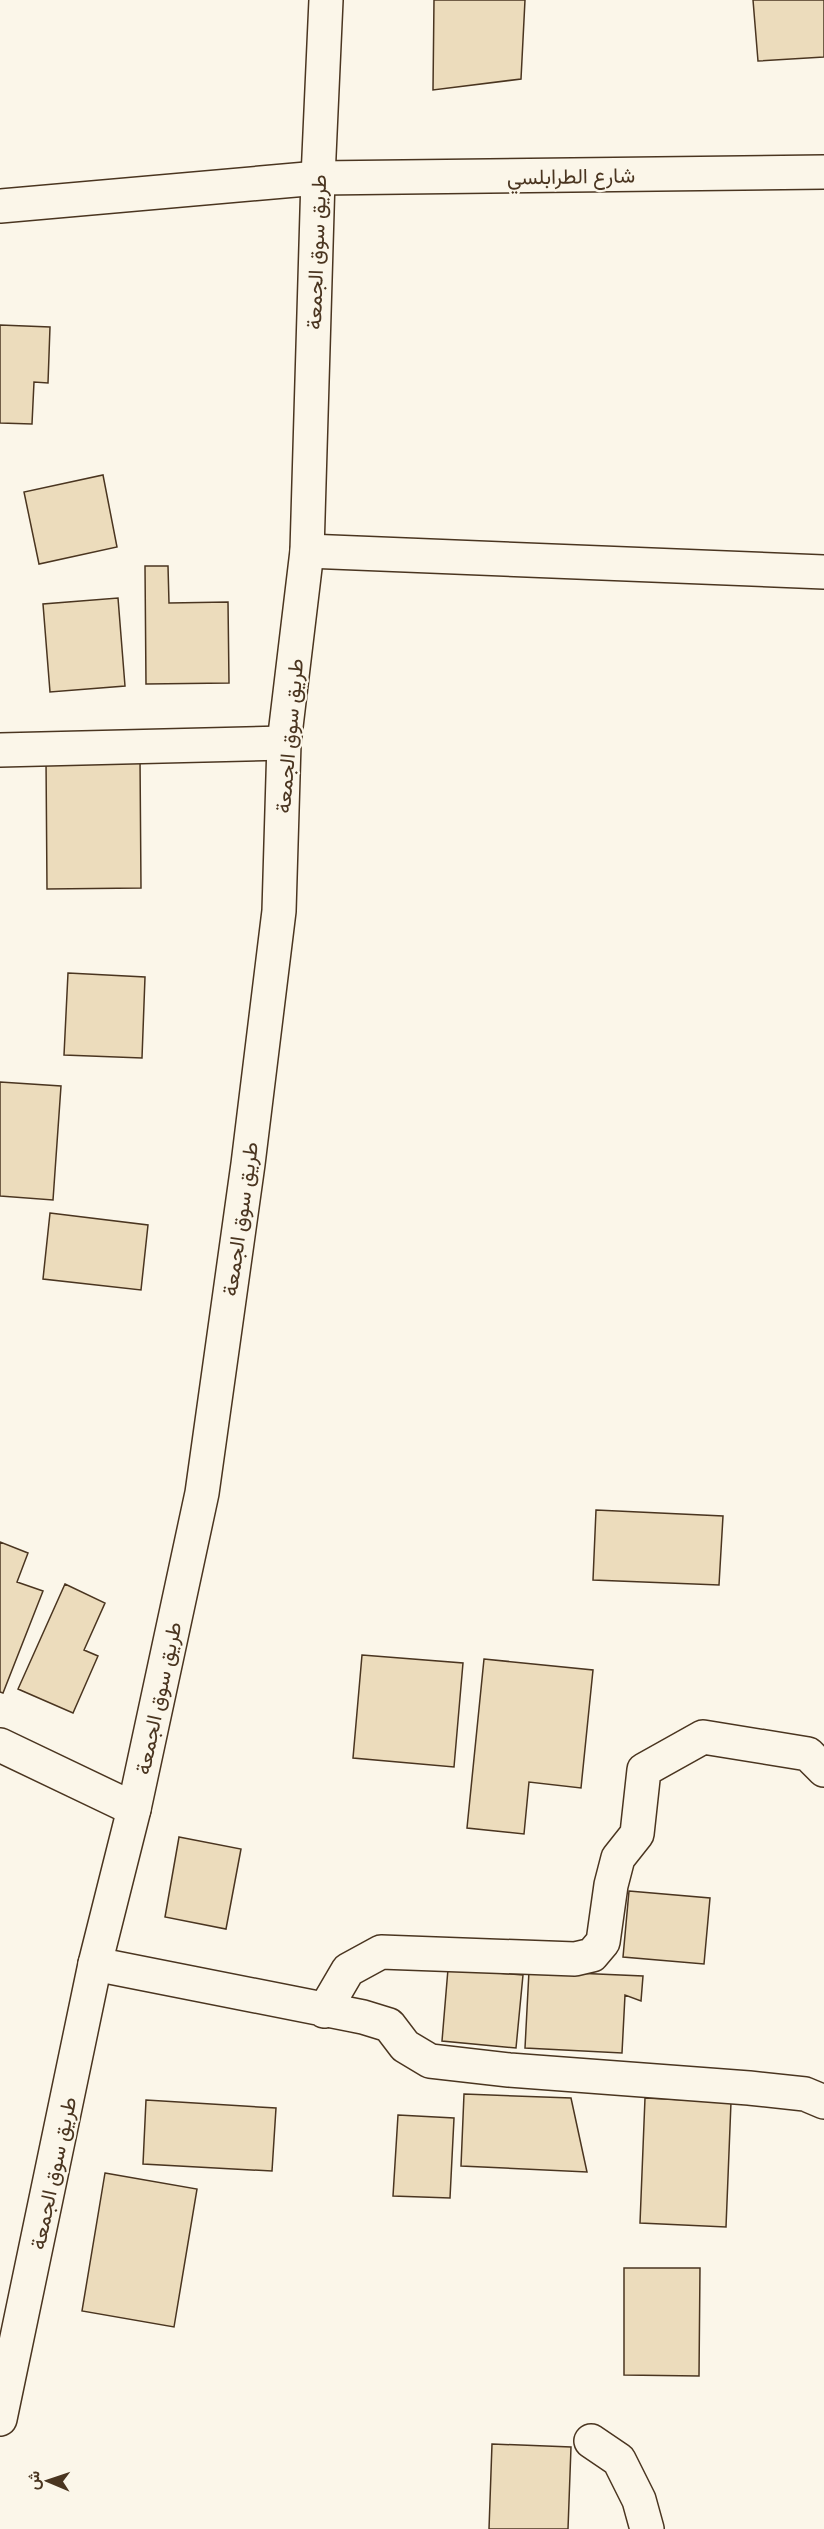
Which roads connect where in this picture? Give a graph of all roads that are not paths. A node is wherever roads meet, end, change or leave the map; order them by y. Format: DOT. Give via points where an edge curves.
graph roads {
  1 [pos="326,0"];
  2 [pos="824,172"];
  3 [pos="318,178"];
  4 [pos="0,206"];
  5 [pos="307,551"];
  6 [pos="824,572"];
  7 [pos="284,743"];
  8 [pos="0,750"];
  9 [pos="0,1744"];
  10 [pos="824,1770"];
  11 [pos="134,1809"];
  12 [pos="95,1964"];
  13 [pos="324,2011"];
  14 [pos="824,2102"];
  15 [pos="0,2419"];
  16 [pos="591,2441"];
  17 [pos="647,2529"];
  1 -- 3 [label="street, طريق سوق الجمعة"];
  2 -- 3 [label="street, شارع الطرابلسي"];
  3 -- 4 [label="street, شارع الطرابلسي"];
  3 -- 5 [label="street, طريق سوق الجمعة"];
  5 -- 6 [label="street"];
  5 -- 7 [label="street, طريق سوق الجمعة"];
  7 -- 8 [label="street"];
  7 -- 11 [label="street, طريق سوق الجمعة" via="279,911 202,1492"];
  9 -- 11 [label="street"];
  10 -- 13 [label="street" via="808,1754 703,1737 644,1770 637,1834 618,1858 603,1942 592,1955 575,1959 381,1952 348,1970"];
  11 -- 12 [label="street, طريق سوق الجمعة"];
  12 -- 13 [label="street"];
  12 -- 15 [label="street, طريق سوق الجمعة"];
  13 -- 14 [label="street" via="389,2025 405,2046 429,2061 749,2088 805,2094"];
  16 -- 17 [label="street" via="619,2460 639,2500"];
}
